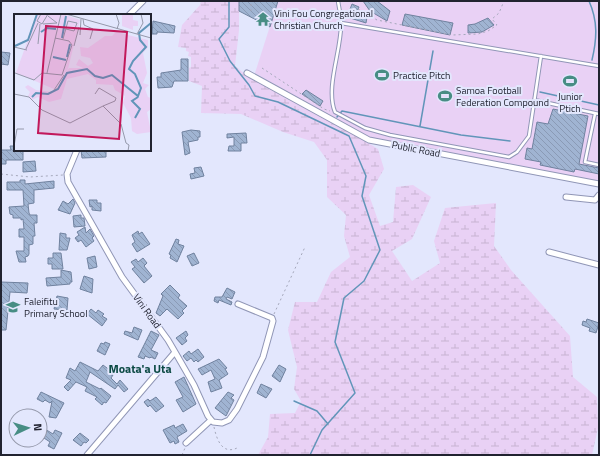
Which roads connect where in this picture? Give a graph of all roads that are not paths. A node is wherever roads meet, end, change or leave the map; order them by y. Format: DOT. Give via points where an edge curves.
graph roads {
  1 [pos="143,1"];
  2 [pos="338,1"];
  3 [pos="130,14"];
  4 [pos="341,23"];
  5 [pos="541,56"];
  6 [pos="599,66"];
  7 [pos="247,73"];
  8 [pos="534,100"];
  9 [pos="595,114"];
  10 [pos="599,114"];
  11 [pos="77,151"];
  12 [pos="599,165"];
  13 [pos="599,184"];
  14 [pos="599,195"];
  15 [pos="566,197"];
  16 [pos="549,252"];
  17 [pos="599,265"];
  18 [pos="238,304"];
  19 [pos="175,352"];
  20 [pos="212,421"];
  21 [pos="186,444"];
  22 [pos="87,455"];
  1 -- 3 [label="street"];
  2 -- 4 [label="lane"];
  4 -- 5 [label="lane"];
  4 -- 8 [label="lane" via="334,68 332,105 337,113 365,128 509,157 517,152 529,136"];
  5 -- 6 [label="lane"];
  5 -- 8 [label="lane"];
  7 -- 13 [label="street, Public Road" via="369,140"];
  8 -- 9 [label="lane"];
  9 -- 10 [label="lane"];
  9 -- 12 [label="lane" via="585,162"];
  11 -- 19 [label="street, Vini Road" via="67,174 68,182 122,277"];
  14 -- 15 [label="street" via="595,200"];
  16 -- 17 [label="street"];
  18 -- 20 [label="street" via="272,318 273,322 263,358 237,408 229,420 222,424"];
  19 -- 20 [label="street, Vini Road"];
  19 -- 22 [label="street"];
  20 -- 21 [label="street"];
}
